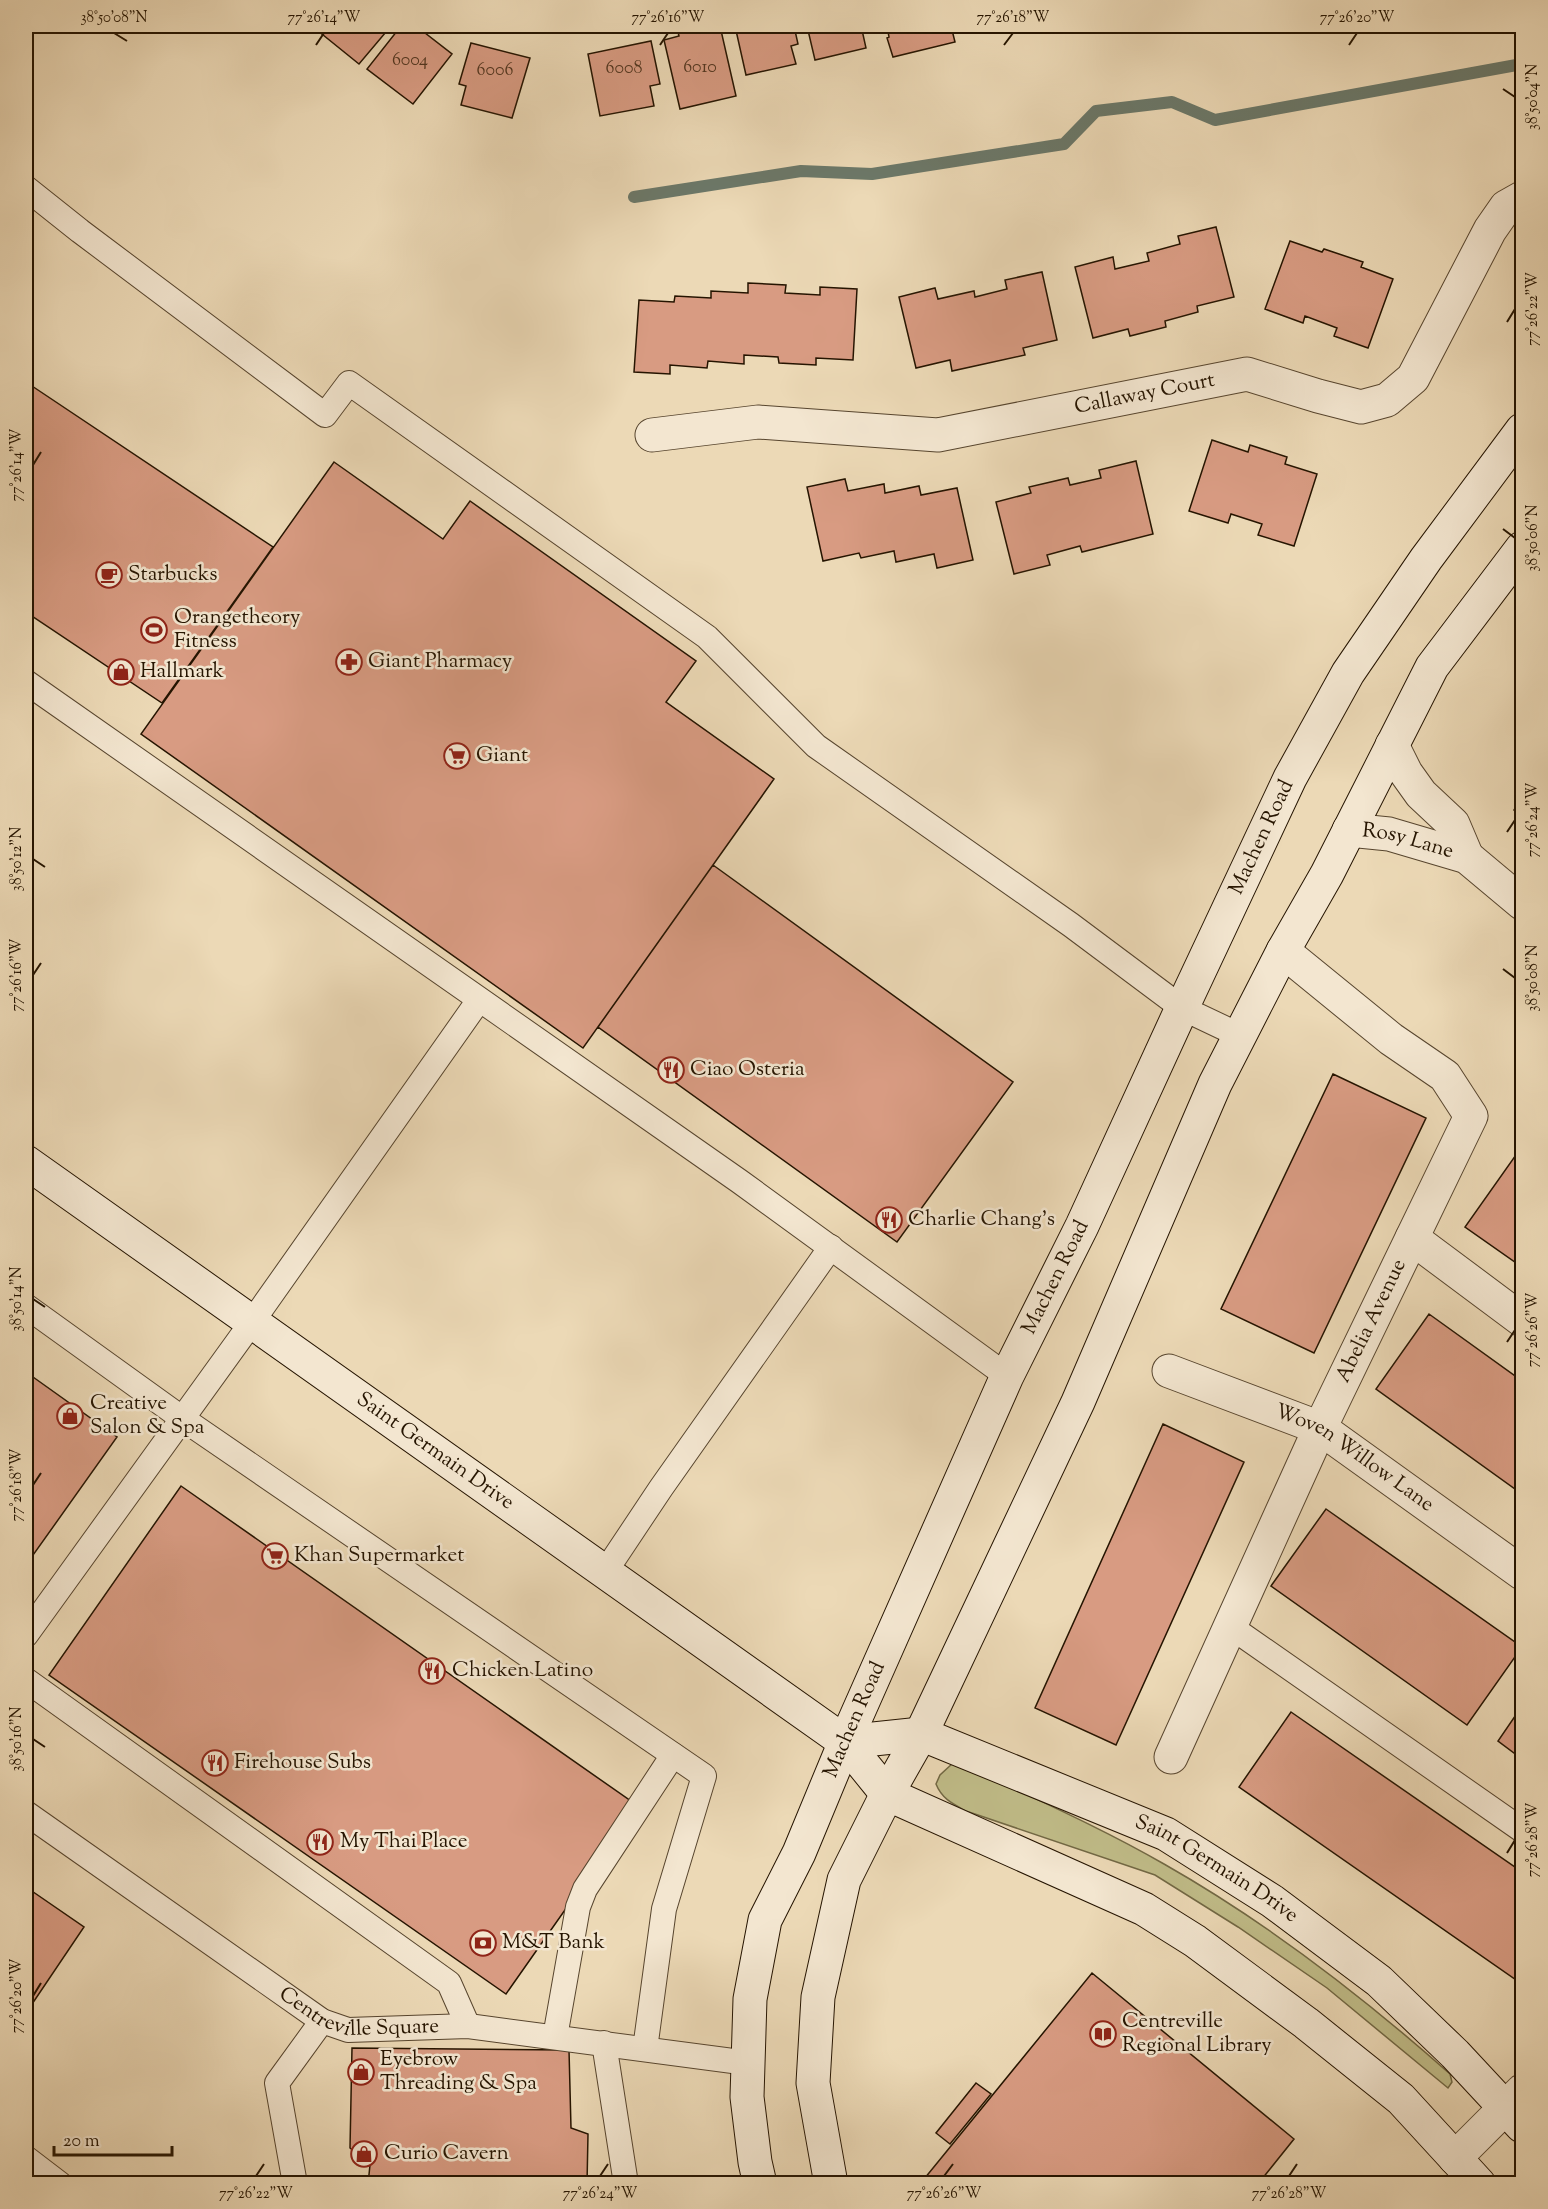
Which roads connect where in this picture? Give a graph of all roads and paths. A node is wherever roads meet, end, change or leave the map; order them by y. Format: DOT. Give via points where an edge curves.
graph roads {
  1 [pos="26,188"];
  2 [pos="1522,198"];
  3 [pos="1522,430"];
  4 [pos="652,435"];
  5 [pos="1522,548"];
  6 [pos="26,682"];
  7 [pos="1392,745"];
  8 [pos="1348,830"];
  9 [pos="1467,857"];
  10 [pos="1522,903"];
  11 [pos="1283,951"];
  12 [pos="478,1000"];
  13 [pos="1182,1008"];
  14 [pos="1241,1036"];
  15 [pos="26,1162"];
  16 [pos="1412,1238"];
  17 [pos="831,1247"];
  18 [pos="26,1306"];
  19 [pos="1522,1320"];
  20 [pos="252,1323"];
  21 [pos="1169,1371"];
  22 [pos="1007,1376"];
  23 [pos="183,1419"];
  24 [pos="1320,1428"];
  25 [pos="605,1572"];
  26 [pos="1522,1573"];
  27 [pos="1232,1627"];
  28 [pos="26,1635"];
  29 [pos="26,1680"];
  30 [pos="921,1734"];
  31 [pos="845,1742"];
  32 [pos="673,1755"];
  33 [pos="1171,1757"];
  34 [pos="887,1794"];
  35 [pos="26,1813"];
  36 [pos="1522,1830"];
  37 [pos="322,2021"];
  38 [pos="468,2026"];
  39 [pos="555,2037"];
  40 [pos="604,2043"];
  41 [pos="645,2049"];
  42 [pos="748,2063"];
  43 [pos="1517,2108"];
  44 [pos="26,2158"];
  45 [pos="1455,2158"];
  46 [pos="60,2184"];
  47 [pos="295,2184"];
  48 [pos="626,2184"];
  49 [pos="760,2184"];
  50 [pos="831,2184"];
  51 [pos="1479,2184"];
  1 -- 13 [label="lane" via="325,415 349,383 707,637 816,746"];
  2 -- 4 [label="street, Callaway Court" via="1506,207 1490,230 1413,378 1387,400 1360,407 1247,374 938,435 758,422"];
  3 -- 13 [label="street, Machen Road" via="1348,673 1290,778"];
  5 -- 7 [label="street" via="1432,667"];
  6 -- 12 [label="lane"];
  7 -- 8 [label="street"];
  7 -- 9 [label="street, Rosy Lane" via="1421,794 1453,824"];
  8 -- 9 [label="street, Rosy Lane" via="1389,834"];
  8 -- 11 [label="street"];
  9 -- 10 [label="street, Rosy Lane"];
  11 -- 14 [label="street"];
  11 -- 16 [label="street, Abelia Avenue" via="1391,1039 1444,1076 1471,1116"];
  12 -- 17 [label="lane"];
  12 -- 20 [label="lane"];
  13 -- 14 [label="lane"];
  13 -- 22 [label="street, Machen Road" via="1082,1226"];
  14 -- 30 [label="street" via="1210,1095 1078,1401"];
  15 -- 20 [label="street, Saint Germain Drive"];
  16 -- 19 [label="street"];
  16 -- 24 [label="street, Abelia Avenue"];
  17 -- 22 [label="lane"];
  17 -- 25 [label="lane"];
  18 -- 23 [label="lane"];
  20 -- 23 [label="lane"];
  20 -- 25 [label="street, Saint Germain Drive"];
  21 -- 24 [label="street, Woven Willow Lane"];
  22 -- 31 [label="street, Machen Road"];
  23 -- 28 [label="lane"];
  23 -- 32 [label="lane"];
  24 -- 26 [label="street, Woven Willow Lane"];
  24 -- 27 [label="street, Abelia Avenue"];
  25 -- 31 [label="street, Saint Germain Drive"];
  27 -- 33 [label="street, Abelia Avenue"];
  27 -- 36 [label="lane"];
  29 -- 38 [label="lane" via="449,1983"];
  30 -- 31 [label="street, Saint Germain Drive"];
  30 -- 34 [label="street"];
  30 -- 43 [label="street, Saint Germain Drive" via="1166,1834 1272,1901 1379,1981"];
  31 -- 34 [label="street, Saint Germain Drive"];
  31 -- 42 [label="street, Machen Road" via="799,1853 765,1920 750,1999"];
  32 -- 39 [label="lane" via="585,1889 578,1907"];
  32 -- 41 [label="lane" via="704,1776 664,1909"];
  34 -- 45 [label="street, Saint Germain Drive" via="1144,1909 1185,1935 1306,2023 1401,2099"];
  34 -- 50 [label="street" via="844,1880 818,1997 813,2083"];
  35 -- 37 [label="lane, Centreville Square"];
  37 -- 38 [label="lane, Centreville Square" via="348,2030"];
  37 -- 47 [label="lane" via="277,2083"];
  38 -- 39 [label="lane, Centreville Square"];
  39 -- 40 [label="lane, Centreville Square"];
  40 -- 41 [label="lane, Centreville Square"];
  40 -- 48 [label="lane"];
  41 -- 42 [label="lane, Centreville Square"];
  42 -- 49 [label="street, Machen Road" via="747,2097"];
  43 -- 45 [label="street"];
  44 -- 46 [label="lane"];
  45 -- 51 [label="street, Saint Germain Drive"];
}
